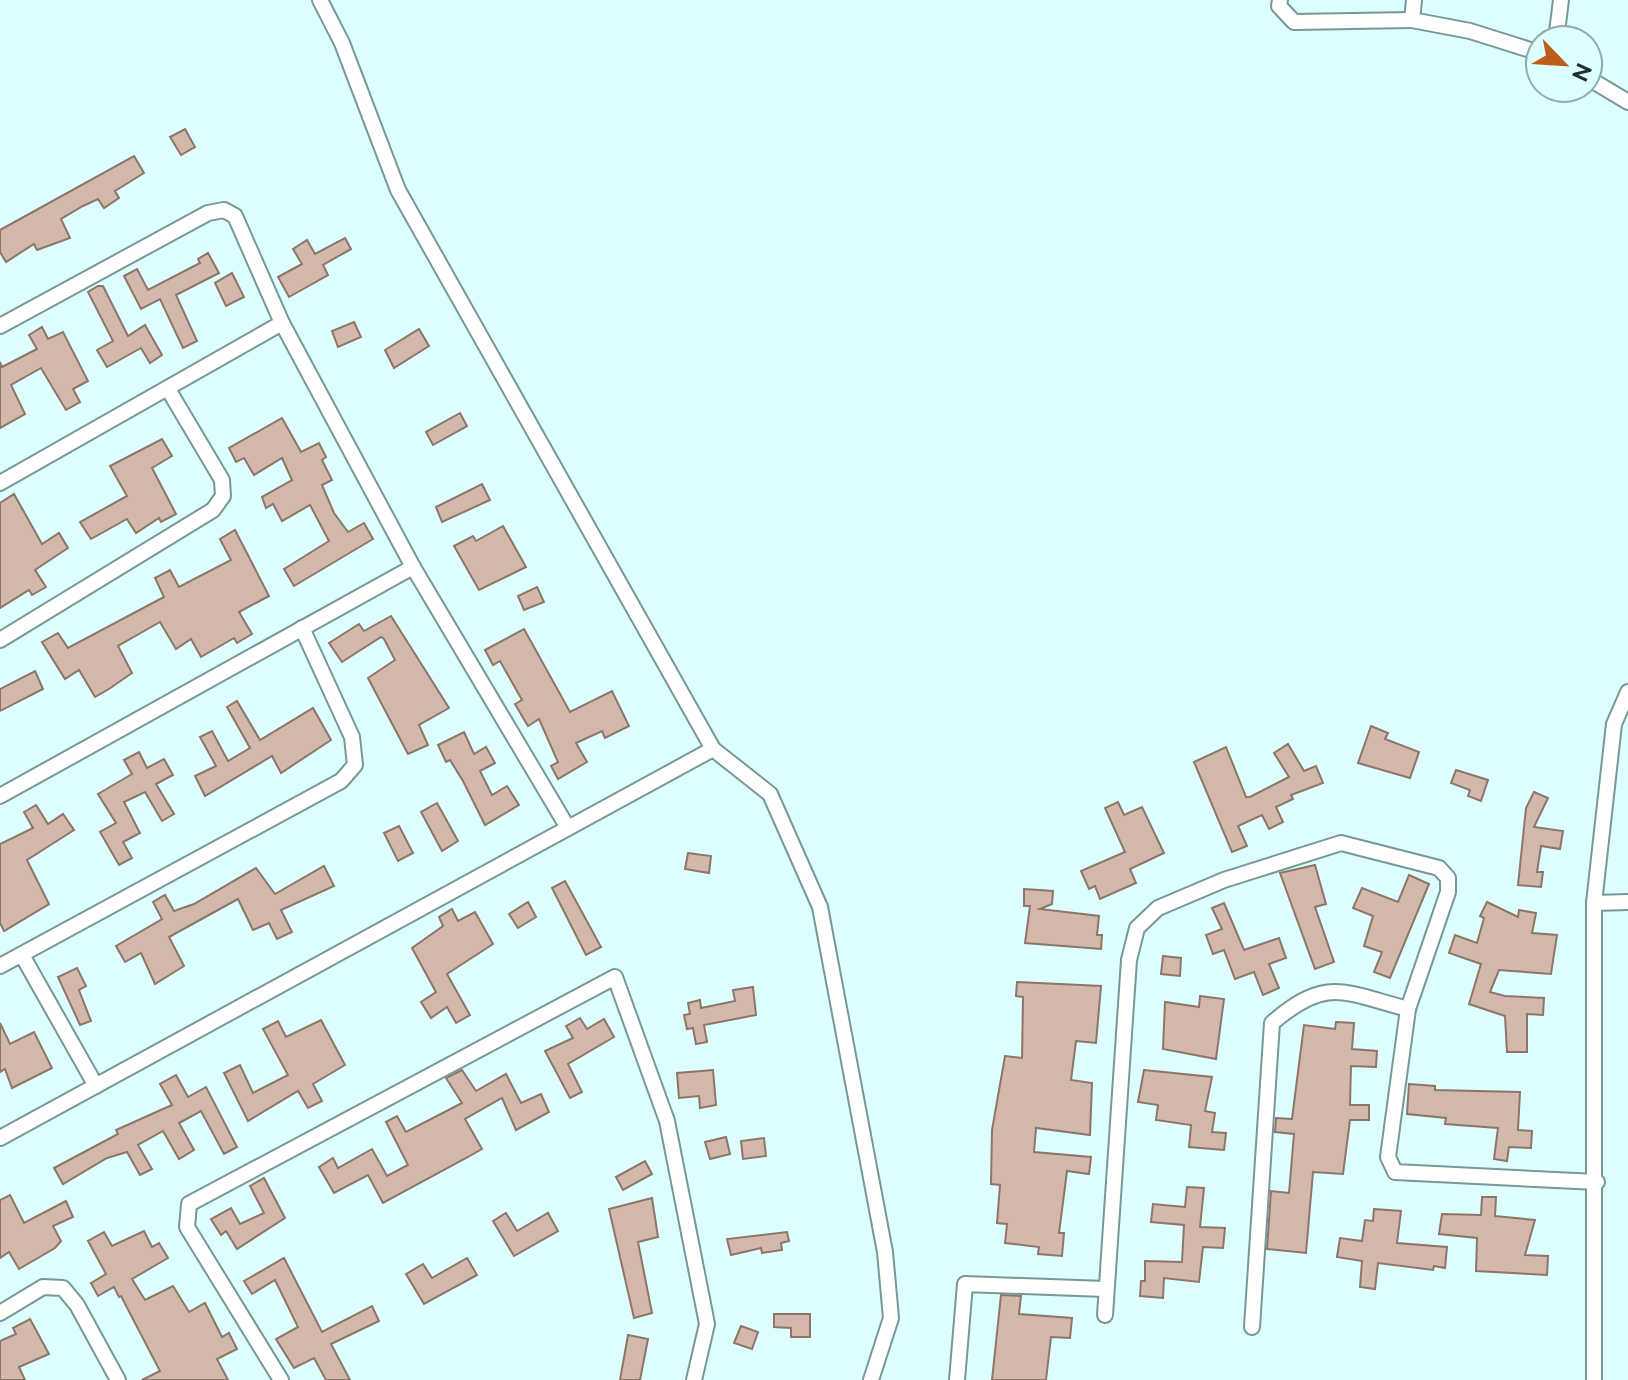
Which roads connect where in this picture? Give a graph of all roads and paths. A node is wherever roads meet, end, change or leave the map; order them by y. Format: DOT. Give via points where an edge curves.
graph roads {
  1 [pos="320,0"];
  2 [pos="1280,0"];
  3 [pos="1414,0"];
  4 [pos="1561,0"];
  5 [pos="1412,20"];
  6 [pos="1558,24"];
  7 [pos="1524,48"];
  8 [pos="1604,88"];
  9 [pos="1628,102"];
  10 [pos="282,323"];
  11 [pos="0,326"];
  12 [pos="168,389"];
  13 [pos="0,483"];
  14 [pos="413,567"];
  15 [pos="302,628"];
  16 [pos="0,640"];
  17 [pos="1628,692"];
  18 [pos="713,749"];
  19 [pos="0,796"];
  20 [pos="568,828"];
  21 [pos="1628,902"];
  22 [pos="1594,903"];
  23 [pos="22,955"];
  24 [pos="0,966"];
  25 [pos="1408,1009"];
  26 [pos="96,1086"];
  27 [pos="0,1138"];
  28 [pos="1597,1182"];
  29 [pos="1105,1289"];
  30 [pos="0,1313"];
  31 [pos="1105,1315"];
  32 [pos="1252,1327"];
  33 [pos="118,1380"];
  34 [pos="281,1380"];
  35 [pos="694,1380"];
  36 [pos="871,1380"];
  37 [pos="957,1380"];
  38 [pos="1594,1380"];
  1 -- 18 [label="street" via="342,43 398,190"];
  2 -- 5 [label="street" via="1279,6 1294,22"];
  3 -- 5 [label="street"];
  4 -- 6 [label="street"];
  5 -- 7 [label="street"];
  8 -- 9 [label="street"];
  10 -- 11 [label="street" via="250,244 235,216 224,210 208,213"];
  10 -- 12 [label="street"];
  10 -- 14 [label="street"];
  12 -- 13 [label="street"];
  12 -- 16 [label="street" via="222,480 223,496 213,510"];
  14 -- 15 [label="street"];
  14 -- 20 [label="street"];
  15 -- 19 [label="street"];
  15 -- 23 [label="street" via="352,737 355,765 341,781"];
  17 -- 22 [label="street" via="1614,724"];
  18 -- 20 [label="street"];
  18 -- 36 [label="street" via="770,794 820,907 885,1252 891,1318"];
  20 -- 26 [label="street"];
  21 -- 22 [label="street"];
  22 -- 28 [label="street"];
  23 -- 24 [label="street"];
  23 -- 26 [label="street"];
  25 -- 28 [label="street" via="1388,1157 1395,1172"];
  25 -- 29 [label="street" via="1448,892 1448,878 1439,868 1341,843 1224,880 1158,908 1137,928 1129,960"];
  25 -- 32 [label="street" via="1334,990 1300,999 1272,1023"];
  26 -- 27 [label="street"];
  28 -- 38 [label="street"];
  29 -- 31 [label="street"];
  29 -- 37 [label="street" via="965,1284"];
  30 -- 33 [label="street" via="43,1287 63,1288"];
  34 -- 35 [label="street" via="187,1227 189,1204 615,977 667,1121 707,1324"];
}
